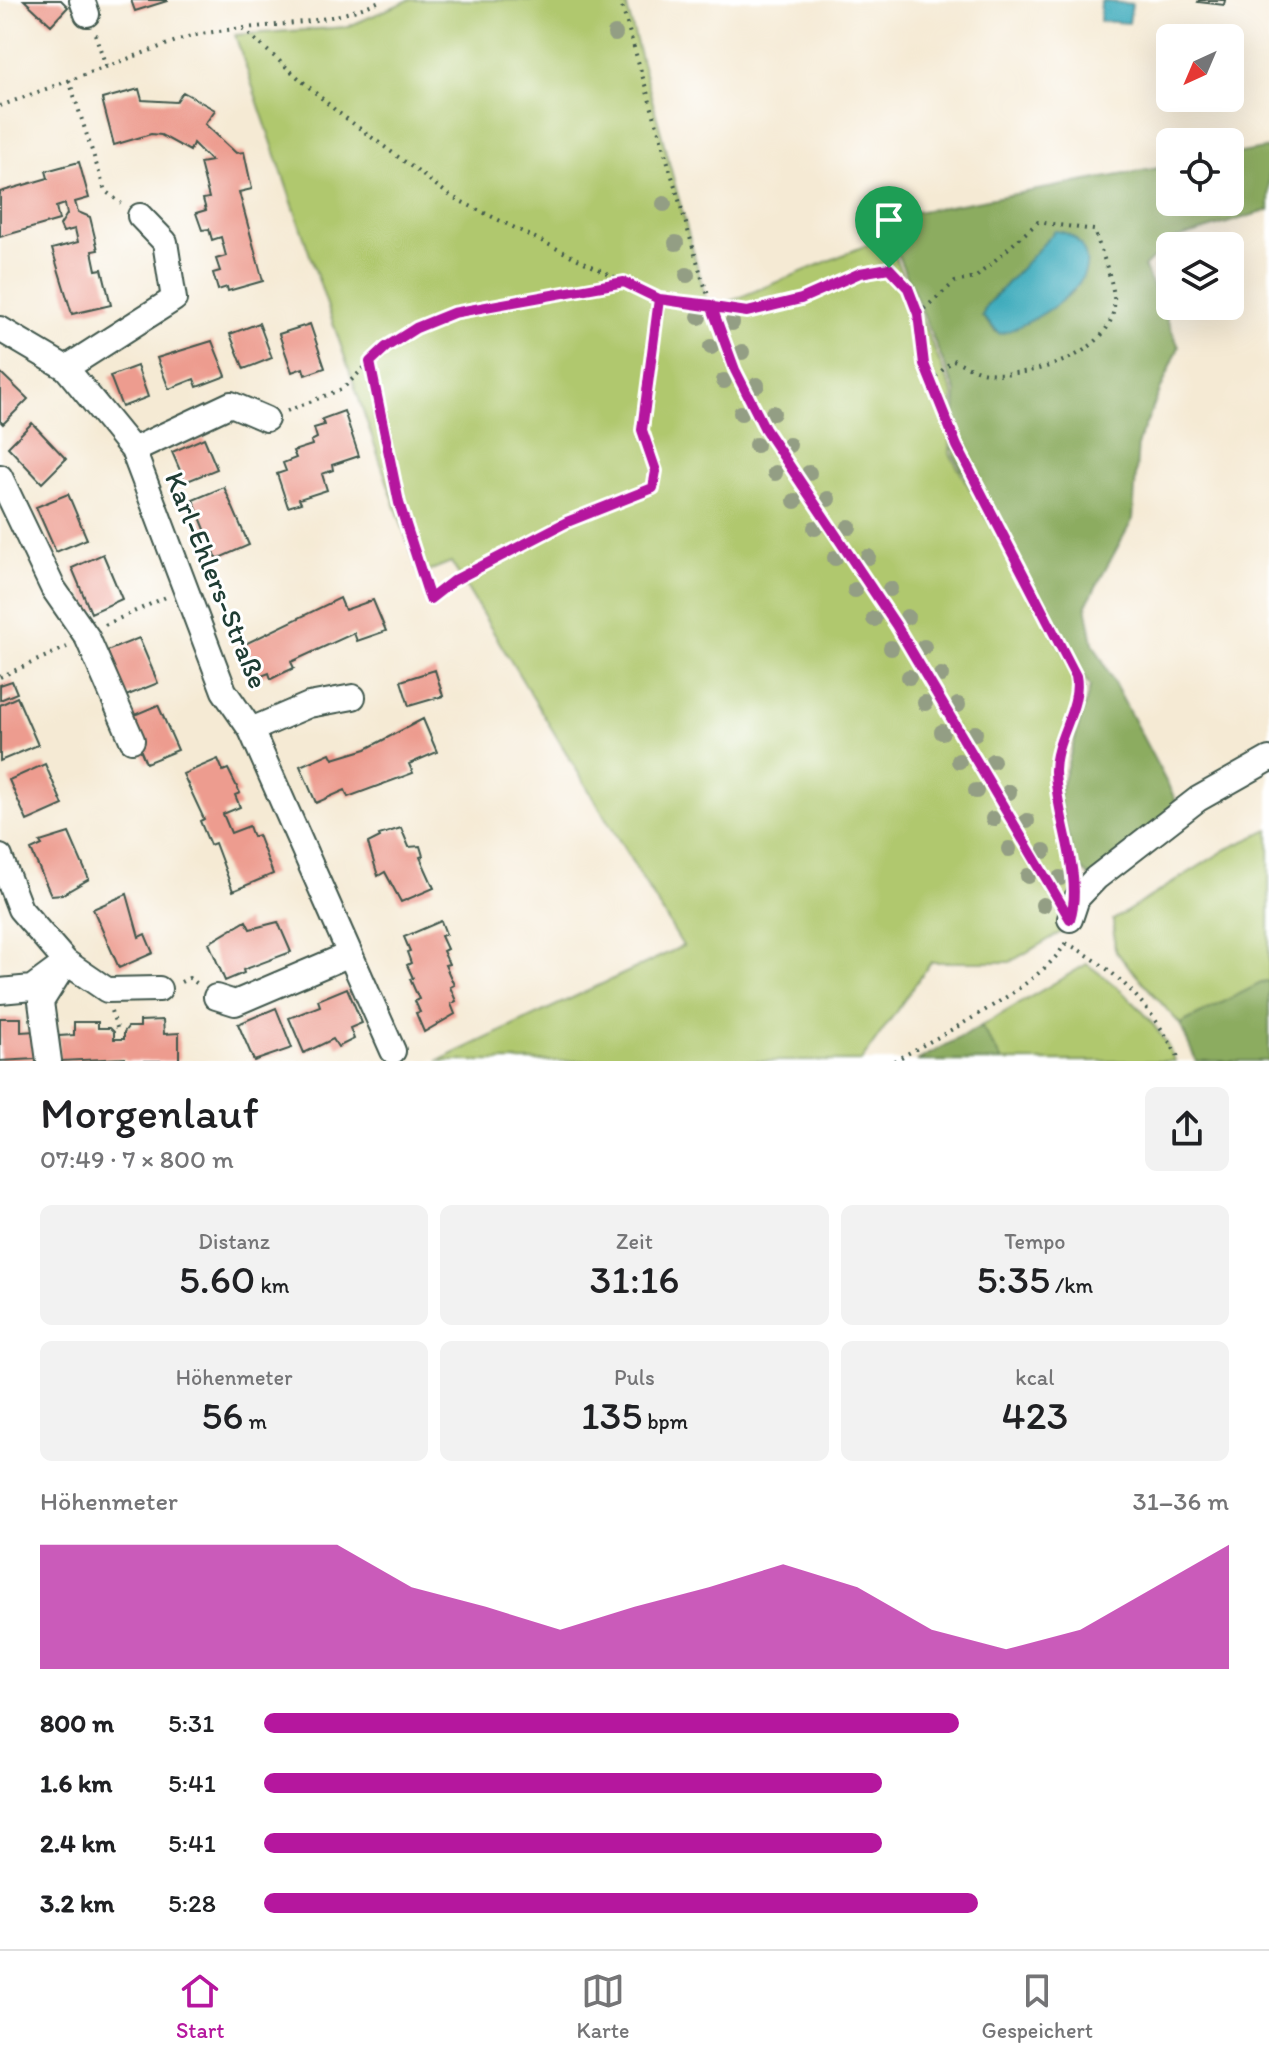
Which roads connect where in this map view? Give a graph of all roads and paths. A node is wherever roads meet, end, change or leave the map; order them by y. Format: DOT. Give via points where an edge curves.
graph roads {
  1 [pos="382,0"];
  2 [pos="620,0"];
  3 [pos="85,7"];
  4 [pos="243,29"];
  5 [pos="106,66"];
  6 [pos="69,80"];
  7 [pos="0,106"];
  8 [pos="140,216"];
  9 [pos="624,282"];
  10 [pos="659,299"];
  11 [pos="711,305"];
  12 [pos="918,314"];
  13 [pos="0,329"];
  14 [pos="370,362"];
  15 [pos="66,368"];
  16 [pos="931,381"];
  17 [pos="290,409"];
  18 [pos="266,419"];
  19 [pos="133,450"];
  20 [pos="0,477"];
  21 [pos="164,598"];
  22 [pos="96,632"];
  23 [pos="0,677"];
  24 [pos="353,697"];
  25 [pos="251,730"];
  26 [pos="132,740"];
  27 [pos="1269,759"];
  28 [pos="0,857"];
  29 [pos="1071,920"];
  30 [pos="350,954"];
  31 [pos="66,962"];
  32 [pos="159,989"];
  33 [pos="0,991"];
  34 [pos="216,997"];
  35 [pos="393,1051"];
  36 [pos="49,1061"];
  37 [pos="894,1061"];
  38 [pos="1180,1061"];
  1 -- 4 [label="path" via="310,24"];
  2 -- 11 [label="path"];
  3 -- 5 [label="path"];
  4 -- 5 [label="path" via="187,37"];
  4 -- 9 [label="path" via="335,110 452,197"];
  5 -- 6 [label="path"];
  6 -- 7 [label="path"];
  6 -- 8 [label="path" via="105,191"];
  8 -- 15 [label="street" via="165,242 174,299"];
  9 -- 10 [label="path"];
  9 -- 14 [label="path" via="453,313 416,328"];
  10 -- 11 [label="path"];
  10 -- 14 [label="path" via="642,430 656,471 653,488 567,522 453,581 430,599 399,503"];
  11 -- 12 [label="path" via="724,311 771,308 860,273 889,268 908,288"];
  11 -- 29 [label="path" via="765,429 896,625"];
  12 -- 16 [label="path"];
  12 -- 16 [label="path" via="955,282 975,278 1038,222 1094,230 1115,304 1110,327 1084,351 1010,373 985,373 953,360"];
  13 -- 15 [label="street, Karl-Ehlers-Straße"];
  14 -- 17 [label="path" via="342,389"];
  15 -- 19 [label="street, Karl-Ehlers-Straße"];
  16 -- 29 [label="path" via="957,446 1076,676 1079,690 1061,732 1055,768"];
  18 -- 19 [label="street, Karl-Ehlers-Straße" via="231,404"];
  19 -- 25 [label="street, Karl-Ehlers-Straße" via="224,691"];
  20 -- 22 [label="street" via="53,588"];
  21 -- 22 [label="path"];
  22 -- 23 [label="path"];
  22 -- 26 [label="street"];
  24 -- 25 [label="street, Karl-Ehlers-Straße" via="309,705"];
  25 -- 30 [label="street, Karl-Ehlers-Straße"];
  27 -- 29 [label="street" via="1198,799 1096,878"];
  28 -- 31 [label="street" via="20,909"];
  29 -- 37 [label="path" via="1061,954 1014,991"];
  29 -- 38 [label="path" via="1087,953 1133,991 1161,1024"];
  30 -- 34 [label="street" via="235,1003"];
  30 -- 35 [label="street, Karl-Ehlers-Straße"];
  31 -- 32 [label="street" via="107,990"];
  31 -- 33 [label="street" via="32,988"];
  31 -- 36 [label="street" via="41,1002"];
}
